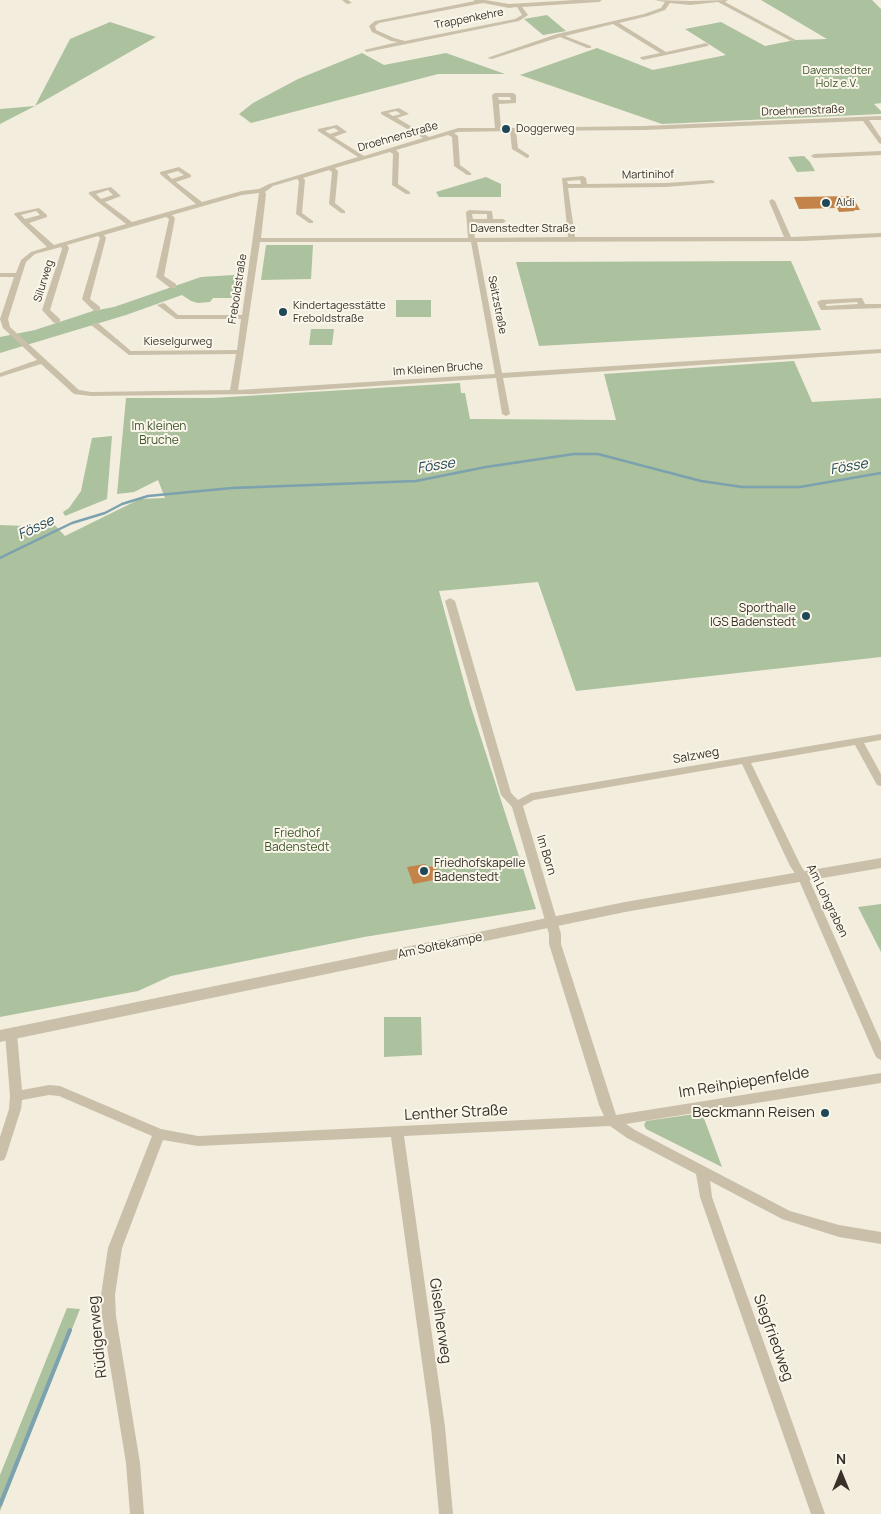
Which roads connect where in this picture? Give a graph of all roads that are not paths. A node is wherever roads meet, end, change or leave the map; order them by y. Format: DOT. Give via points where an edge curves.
graph roads {
  1 [pos="599,0"];
  2 [pos="657,0"];
  3 [pos="721,0"];
  4 [pos="729,0"];
  5 [pos="478,1"];
  6 [pos="668,1"];
  7 [pos="519,6"];
  8 [pos="615,23"];
  9 [pos="559,35"];
  10 [pos="793,40"];
  11 [pos="406,41"];
  12 [pos="706,45"];
  13 [pos="589,47"];
  14 [pos="367,50"];
  15 [pos="664,53"];
  16 [pos="490,58"];
  17 [pos="643,58"];
  18 [pos="496,102"];
  19 [pos="392,118"];
  20 [pos="864,118"];
  21 [pos="881,118"];
  22 [pos="498,129"];
  23 [pos="513,129"];
  24 [pos="449,133"];
  25 [pos="329,136"];
  26 [pos="428,139"];
  27 [pos="881,142"];
  28 [pos="391,150"];
  29 [pos="881,153"];
  30 [pos="527,156"];
  31 [pos="814,156"];
  32 [pos="364,158"];
  33 [pos="330,168"];
  34 [pos="469,174"];
  35 [pos="298,177"];
  36 [pos="171,181"];
  37 [pos="712,182"];
  38 [pos="261,191"];
  39 [pos="408,193"];
  40 [pos="100,201"];
  41 [pos="772,201"];
  42 [pos="201,205"];
  43 [pos="343,212"];
  44 [pos="168,214"];
  45 [pos="503,221"];
  46 [pos="24,222"];
  47 [pos="310,222"];
  48 [pos="130,225"];
  49 [pos="100,234"];
  50 [pos="881,235"];
  51 [pos="472,239"];
  52 [pos="572,239"];
  53 [pos="788,239"];
  54 [pos="257,240"];
  55 [pos="62,245"];
  56 [pos="53,248"];
  57 [pos="0,275"];
  58 [pos="19,275"];
  59 [pos="173,286"];
  60 [pos="161,305"];
  61 [pos="862,306"];
  62 [pos="881,306"];
  63 [pos="97,309"];
  64 [pos="2,314"];
  65 [pos="245,317"];
  66 [pos="57,321"];
  67 [pos="96,325"];
  68 [pos="18,338"];
  69 [pos="881,351"];
  70 [pos="240,352"];
  71 [pos="43,361"];
  72 [pos="0,375"];
  73 [pos="498,376"];
  74 [pos="234,391"];
  75 [pos="506,414"];
  76 [pos="450,600"];
  77 [pos="881,737"];
  78 [pos="858,741"];
  79 [pos="745,760"];
  80 [pos="881,783"];
  81 [pos="517,805"];
  82 [pos="881,863"];
  83 [pos="803,877"];
  84 [pos="552,923"];
  85 [pos="5,1035"];
  86 [pos="881,1055"];
  87 [pos="881,1078"];
  88 [pos="16,1096"];
  89 [pos="612,1121"];
  90 [pos="397,1132"];
  91 [pos="159,1134"];
  92 [pos="0,1156"];
  93 [pos="702,1171"];
  94 [pos="881,1238"];
  95 [pos="137,1514"];
  96 [pos="446,1514"];
  97 [pos="818,1514"];
  1 -- 7 [label="street"];
  2 -- 6 [label="street"];
  3 -- 4 [label="street"];
  3 -- 6 [label="street"];
  3 -- 10 [label="street"];
  5 -- 7 [label="street"];
  5 -- 11 [label="street, Trappenkehre" via="377,22 372,26 374,31 393,40"];
  6 -- 8 [label="street" via="663,9 656,12"];
  7 -- 11 [label="street, Trappenkehre" via="525,15 517,20"];
  8 -- 9 [label="street"];
  8 -- 15 [label="street"];
  9 -- 13 [label="street"];
  9 -- 16 [label="street"];
  11 -- 14 [label="street, Trappenkehre"];
  12 -- 15 [label="street"];
  15 -- 17 [label="street"];
  18 -- 22 [label="street"];
  19 -- 26 [label="street"];
  20 -- 21 [label="street, Droehnenstraße"];
  20 -- 23 [label="street, Droehnenstraße" via="645,128"];
  20 -- 27 [label="street"];
  22 -- 23 [label="street, Droehnenstraße"];
  22 -- 24 [label="street, Droehnenstraße" via="467,129"];
  23 -- 30 [label="street" via="515,149"];
  24 -- 26 [label="street, Droehnenstraße"];
  24 -- 34 [label="street" via="455,136 457,166"];
  25 -- 32 [label="street"];
  26 -- 28 [label="street, Droehnenstraße"];
  28 -- 32 [label="street, Droehnenstraße"];
  28 -- 39 [label="street" via="396,153 395,185"];
  29 -- 31 [label="street"];
  32 -- 33 [label="street, Droehnenstraße"];
  33 -- 35 [label="street, Droehnenstraße"];
  33 -- 43 [label="street" via="335,171 332,204"];
  35 -- 38 [label="street, Droehnenstraße"];
  35 -- 47 [label="street" via="302,180 299,214"];
  36 -- 42 [label="street"];
  37 -- 52 [label="street, Martinihof" via="565,186"];
  38 -- 42 [label="street, Droehnenstraße"];
  38 -- 54 [label="street, Freboldstraße"];
  40 -- 48 [label="street"];
  41 -- 53 [label="street"];
  42 -- 44 [label="street, Droehnenstraße"];
  44 -- 48 [label="street, Droehnenstraße"];
  44 -- 59 [label="street" via="172,218 160,277"];
  45 -- 51 [label="street, Seitzstraße" via="469,221"];
  46 -- 56 [label="street"];
  48 -- 49 [label="street, Droehnenstraße"];
  49 -- 55 [label="street, Droehnenstraße"];
  49 -- 63 [label="street" via="104,238 86,299"];
  50 -- 53 [label="street, Davenstedter Straße"];
  51 -- 52 [label="street, Davenstedter Straße"];
  51 -- 54 [label="street, Davenstedter Straße"];
  51 -- 73 [label="street, Seitzstraße"];
  52 -- 53 [label="street, Davenstedter Straße"];
  54 -- 65 [label="street, Freboldstraße"];
  55 -- 56 [label="street, Droehnenstraße"];
  55 -- 66 [label="street, Silurweg" via="66,248 46,310"];
  56 -- 58 [label="street, Droehnenstraße" via="28,257 23,261"];
  57 -- 58 [label="street"];
  58 -- 64 [label="street, Droehnenstraße"];
  60 -- 65 [label="street" via="176,317"];
  61 -- 62 [label="street"];
  64 -- 68 [label="street, Droehnenstraße" via="4,324"];
  65 -- 70 [label="street, Freboldstraße"];
  67 -- 70 [label="street, Kieselgurweg" via="129,353"];
  68 -- 71 [label="street, Im Kleinen Bruche"];
  69 -- 73 [label="street, Im Kleinen Bruche"];
  70 -- 74 [label="street, Freboldstraße"];
  71 -- 72 [label="street"];
  71 -- 74 [label="street, Im Kleinen Bruche" via="71,388 83,393"];
  73 -- 74 [label="street, Im Kleinen Bruche"];
  73 -- 75 [label="street, Seitzstraße"];
  76 -- 81 [label="street, Im Born" via="506,795"];
  77 -- 78 [label="street, Salzweg"];
  78 -- 79 [label="street, Salzweg"];
  78 -- 80 [label="street"];
  79 -- 81 [label="street, Salzweg" via="531,797"];
  79 -- 83 [label="street, Am Lohgraben"];
  81 -- 84 [label="street, Im Born"];
  82 -- 83 [label="street, Am Soltekampe"];
  83 -- 84 [label="street, Am Soltekampe" via="624,907"];
  83 -- 86 [label="street, Am Lohgraben"];
  84 -- 85 [label="street, Am Soltekampe"];
  84 -- 89 [label="street, Im Born" via="555,944"];
  85 -- 88 [label="street"];
  87 -- 89 [label="street, Im Reihpiepenfelde"];
  88 -- 91 [label="street, Lenther Straße" via="60,1091"];
  88 -- 92 [label="street"];
  89 -- 90 [label="street, Lenther Straße"];
  89 -- 93 [label="street"];
  90 -- 91 [label="street, Lenther Straße" via="198,1140"];
  90 -- 96 [label="street, Giselherweg" via="438,1427"];
  91 -- 95 [label="street, Rüdigerweg" via="116,1248 108,1295"];
  93 -- 94 [label="street" via="787,1214 839,1231"];
  93 -- 97 [label="street, Siegfriedweg" via="706,1197"];
}
